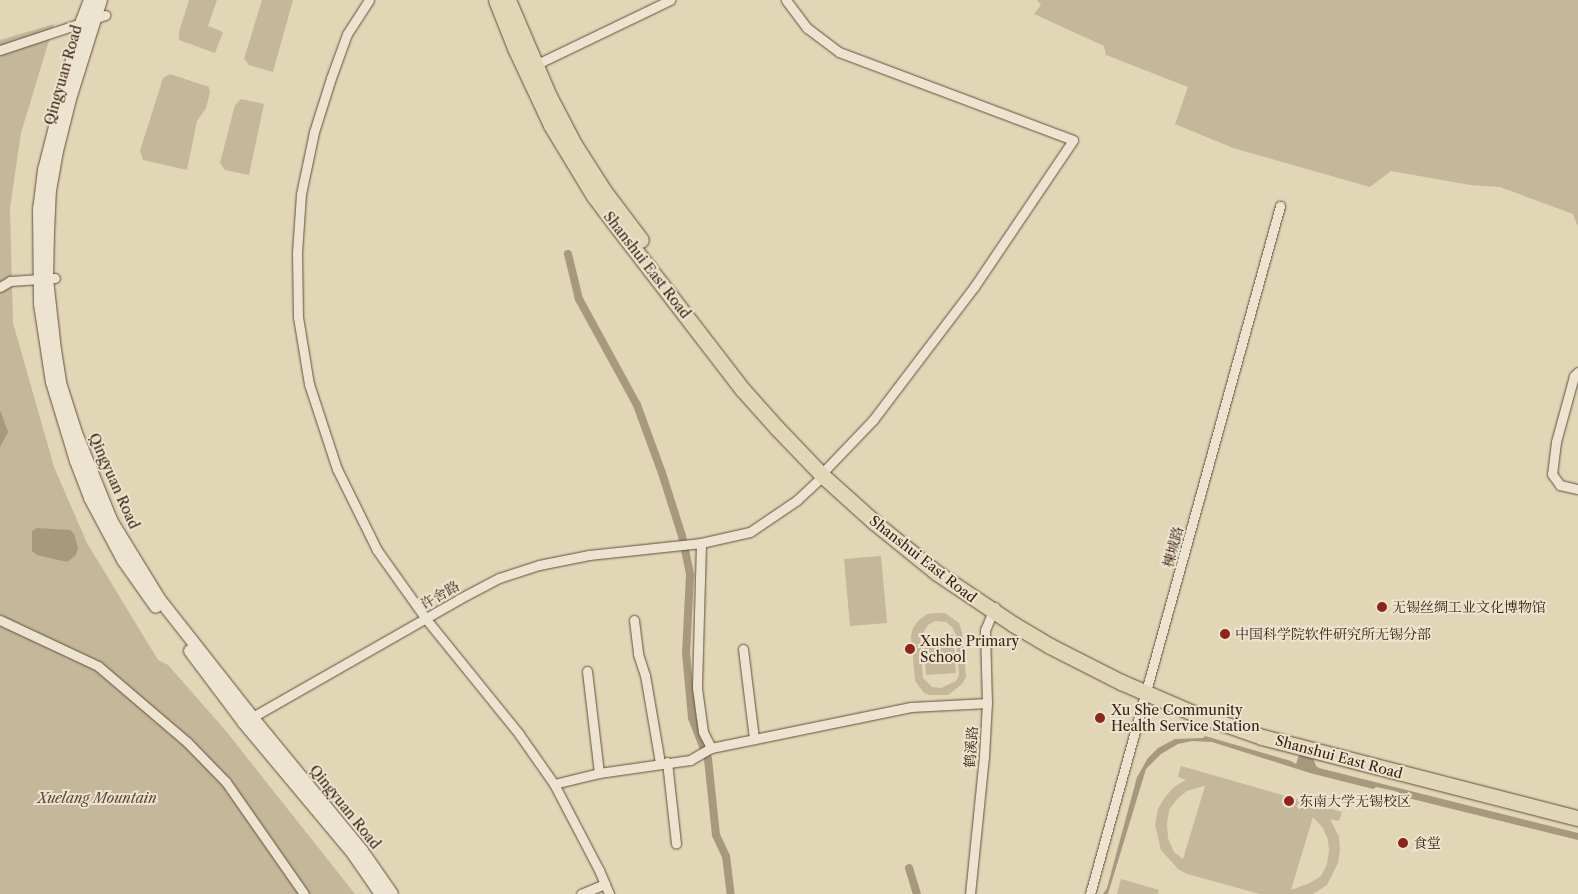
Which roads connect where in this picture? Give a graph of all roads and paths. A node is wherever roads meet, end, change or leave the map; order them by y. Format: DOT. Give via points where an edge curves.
graph roads {
  1 [pos="90,0"];
  2 [pos="101,0"];
  3 [pos="369,0"];
  4 [pos="496,0"];
  5 [pos="508,0"];
  6 [pos="670,0"];
  7 [pos="786,0"];
  8 [pos="100,17"];
  9 [pos="82,22"];
  10 [pos="0,50"];
  11 [pos="536,65"];
  12 [pos="1280,206"];
  13 [pos="47,279"];
  14 [pos="0,287"];
  15 [pos="1578,372"];
  16 [pos="825,473"];
  17 [pos="1578,489"];
  18 [pos="699,544"];
  19 [pos="994,608"];
  20 [pos="426,619"];
  21 [pos="0,620"];
  22 [pos="634,620"];
  23 [pos="744,649"];
  24 [pos="587,671"];
  25 [pos="1146,690"];
  26 [pos="987,703"];
  27 [pos="245,722"];
  28 [pos="754,739"];
  29 [pos="711,748"];
  30 [pos="663,763"];
  31 [pos="599,772"];
  32 [pos="554,784"];
  33 [pos="1578,809"];
  34 [pos="1578,818"];
  35 [pos="676,844"];
  36 [pos="605,884"];
  37 [pos="304,894"];
  38 [pos="381,894"];
  39 [pos="392,894"];
  40 [pos="581,894"];
  41 [pos="608,894"];
  42 [pos="970,894"];
  43 [pos="1090,894"];
  1 -- 9 [label="street, Qingyuan Road"];
  2 -- 8 [label="street, Qingyuan Road"];
  3 -- 20 [label="street" via="347,34 314,132 301,194 297,253 298,317 309,384 337,469 377,550"];
  4 -- 16 [label="highway, Shanshui East Road" via="546,116 594,196 743,390"];
  5 -- 11 [label="highway, Shanshui East Road"];
  6 -- 11 [label="street"];
  7 -- 16 [label="street, 许舍路" via="807,28 839,52 1073,140 962,303 873,420"];
  8 -- 9 [label="street"];
  8 -- 13 [label="street, Qingyuan Road" via="70,99 50,189"];
  9 -- 10 [label="street"];
  9 -- 13 [label="street, Qingyuan Road" via="44,170 39,208"];
  11 -- 16 [label="highway, Shanshui East Road" via="574,144 604,191 754,391"];
  12 -- 25 [label="street, 楝城路"];
  13 -- 14 [label="street" via="10,282"];
  13 -- 27 [label="street, Qingyuan Road" via="45,345 52,382 65,431 90,498 123,560"];
  15 -- 17 [label="street" via="1574,376 1556,442 1552,474 1560,485"];
  16 -- 18 [label="street, 许舍路" via="797,500 750,532"];
  16 -- 19 [label="highway, Shanshui East Road"];
  18 -- 20 [label="street, 许舍路" via="589,555 539,565 499,578"];
  18 -- 29 [label="street" via="697,688 703,732"];
  19 -- 25 [label="highway, Shanshui East Road"];
  19 -- 26 [label="street, 鹤溪路" via="985,630"];
  20 -- 27 [label="street, 许舍路"];
  20 -- 32 [label="street" via="519,734"];
  21 -- 37 [label="street" via="98,666 187,742 226,782"];
  22 -- 30 [label="street" via="638,654"];
  23 -- 28 [label="street"];
  24 -- 31 [label="street"];
  25 -- 33 [label="highway, Shanshui East Road" via="1276,733"];
  25 -- 34 [label="highway, Shanshui East Road" via="1193,713 1262,737"];
  25 -- 43 [label="street, 楝城路"];
  26 -- 28 [label="street" via="911,707"];
  26 -- 42 [label="street, 鹤溪路" via="976,858"];
  27 -- 38 [label="street, Qingyuan Road" via="352,852"];
  27 -- 39 [label="street, Qingyuan Road" via="362,851"];
  28 -- 29 [label="street"];
  29 -- 30 [label="street" via="691,759"];
  30 -- 31 [label="street"];
  30 -- 35 [label="street"];
  31 -- 32 [label="street"];
  32 -- 36 [label="street"];
  36 -- 40 [label="street"];
  36 -- 41 [label="street"];
}
